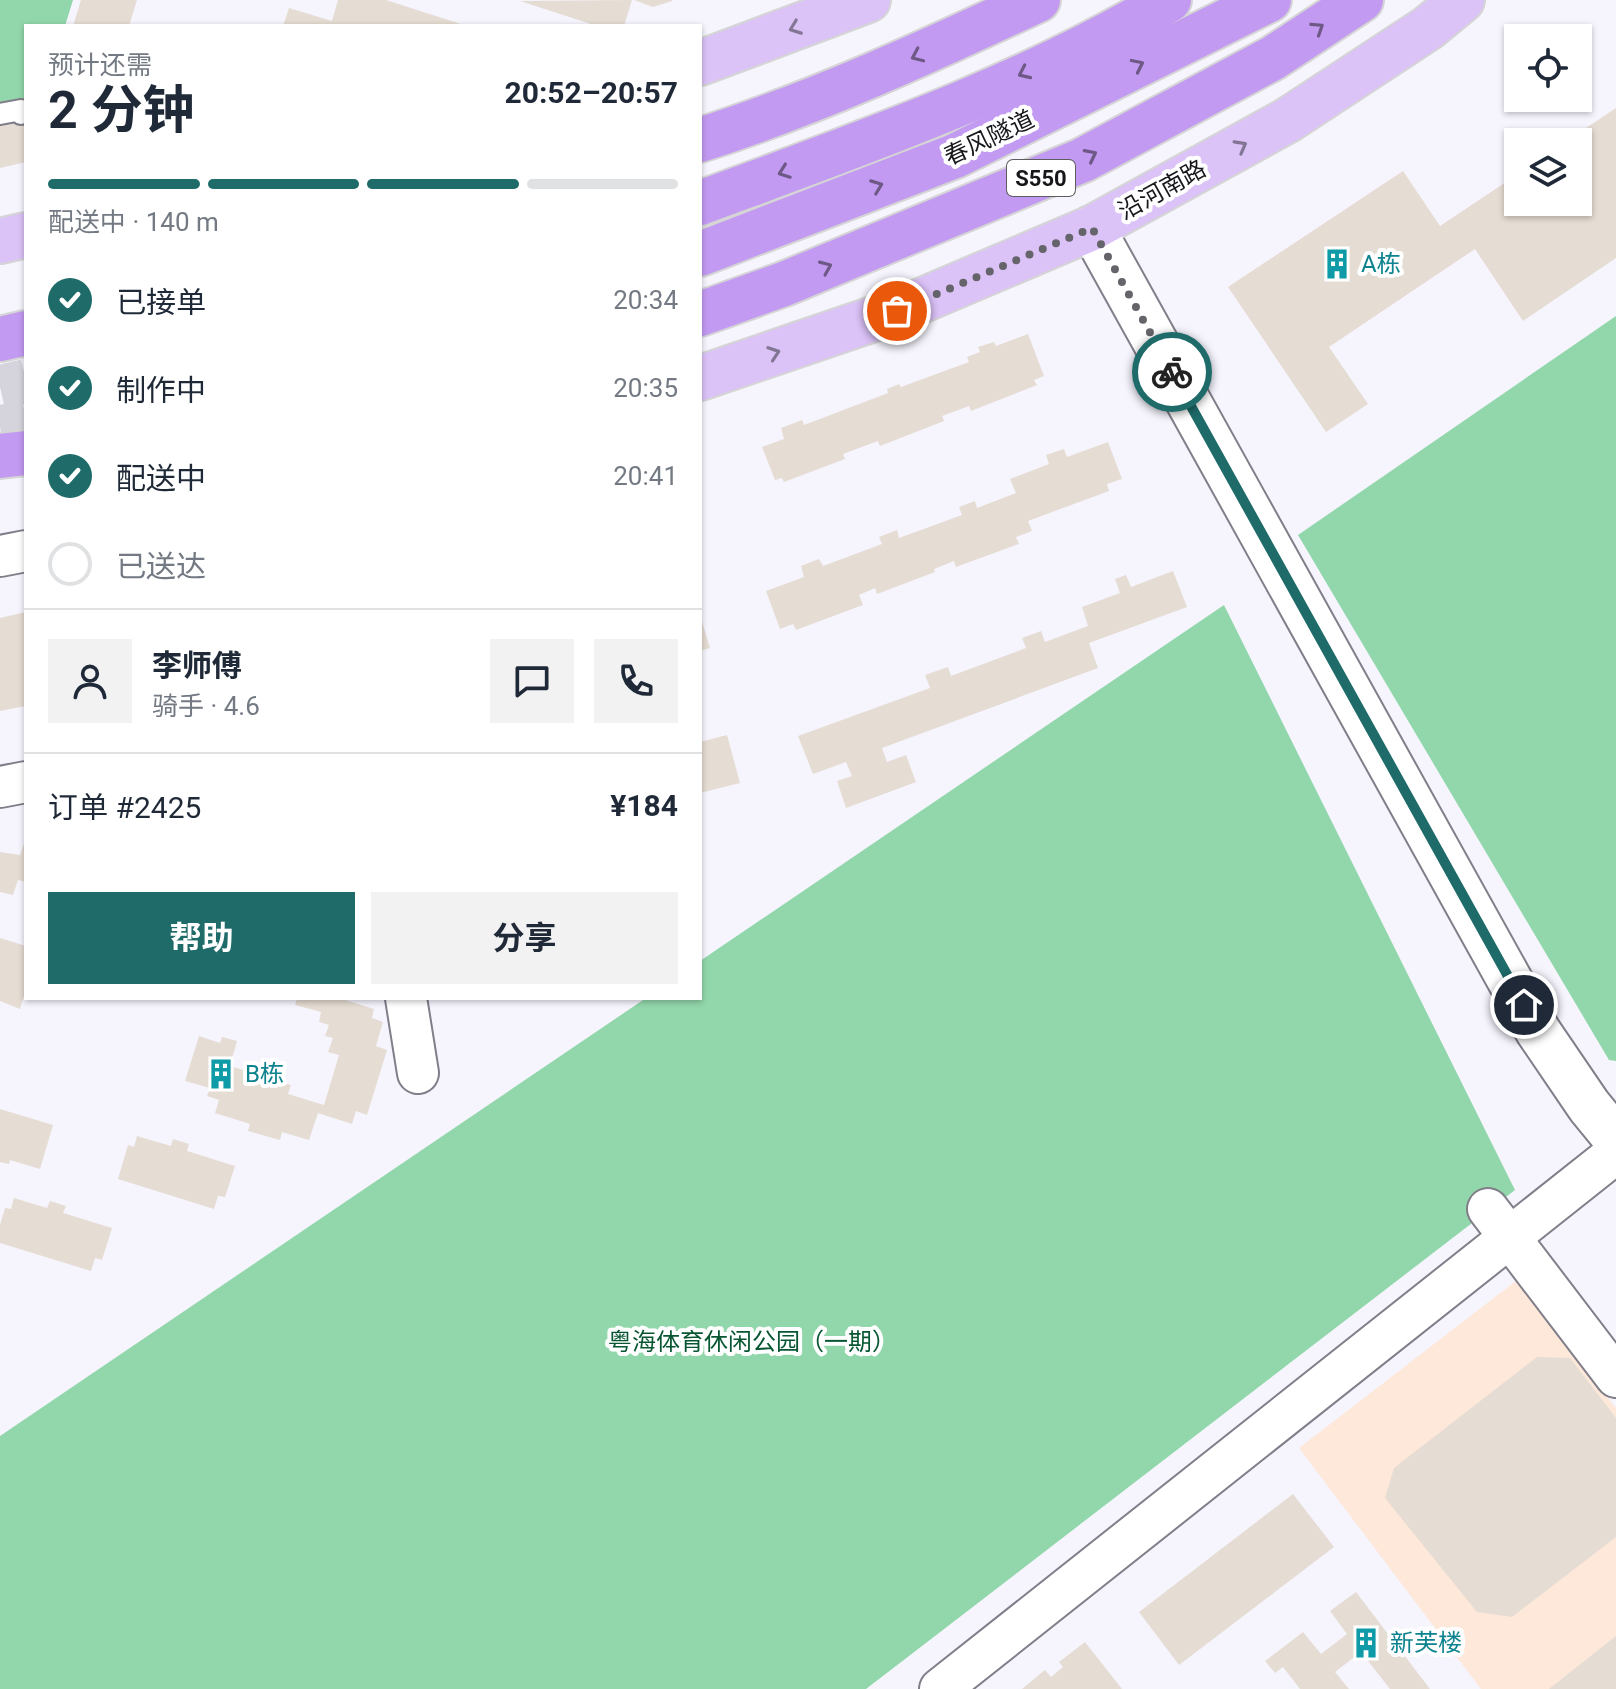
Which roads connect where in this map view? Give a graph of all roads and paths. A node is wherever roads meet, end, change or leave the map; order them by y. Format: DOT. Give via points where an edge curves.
graph roads {
  1 [pos="868,0"];
  2 [pos="1038,0"];
  3 [pos="1169,0"];
  4 [pos="1269,0"];
  5 [pos="1361,0"];
  6 [pos="1462,0"];
  7 [pos="702,62"];
  8 [pos="702,139"];
  9 [pos="702,202"];
  10 [pos="1092,228"];
  11 [pos="24,235"];
  12 [pos="0,241"];
  13 [pos="702,253"];
  14 [pos="702,313"];
  15 [pos="24,333"];
  16 [pos="0,339"];
  17 [pos="702,377"];
  18 [pos="24,453"];
  19 [pos="0,456"];
  20 [pos="24,551"];
  21 [pos="0,556"];
  22 [pos="24,782"];
  23 [pos="0,787"];
  24 [pos="406,1000"];
  25 [pos="418,1073"];
  26 [pos="1616,1139"];
  27 [pos="1616,1153"];
  28 [pos="1499,1224"];
  29 [pos="1616,1377"];
  30 [pos="940,1689"];
  1 -- 7 [label="main road, one-way"];
  2 -- 8 [label="highway, one-way" via="914,58"];
  3 -- 9 [label="highway, 春风隧道, one-way" via="941,112"];
  13 -- 4 [label="highway, 春风隧道, one-way" via="955,156"];
  14 -- 5 [label="highway, S550, one-way" via="1083,160 1273,58"];
  10 -- 6 [label="main road, 沿河南路, one-way" via="1288,120"];
  17 -- 10 [label="main road, 沿河南路, one-way" via="897,311"];
  10 -- 26 [label="main road" via="1538,1031"];
  11 -- 12 [label="main road"];
  15 -- 16 [label="highway"];
  18 -- 19 [label="highway"];
  20 -- 21 [label="street"];
  22 -- 23 [label="street"];
  24 -- 25 [label="street"];
  27 -- 28 [label="street"];
  28 -- 29 [label="street"];
  28 -- 30 [label="street"];
}
